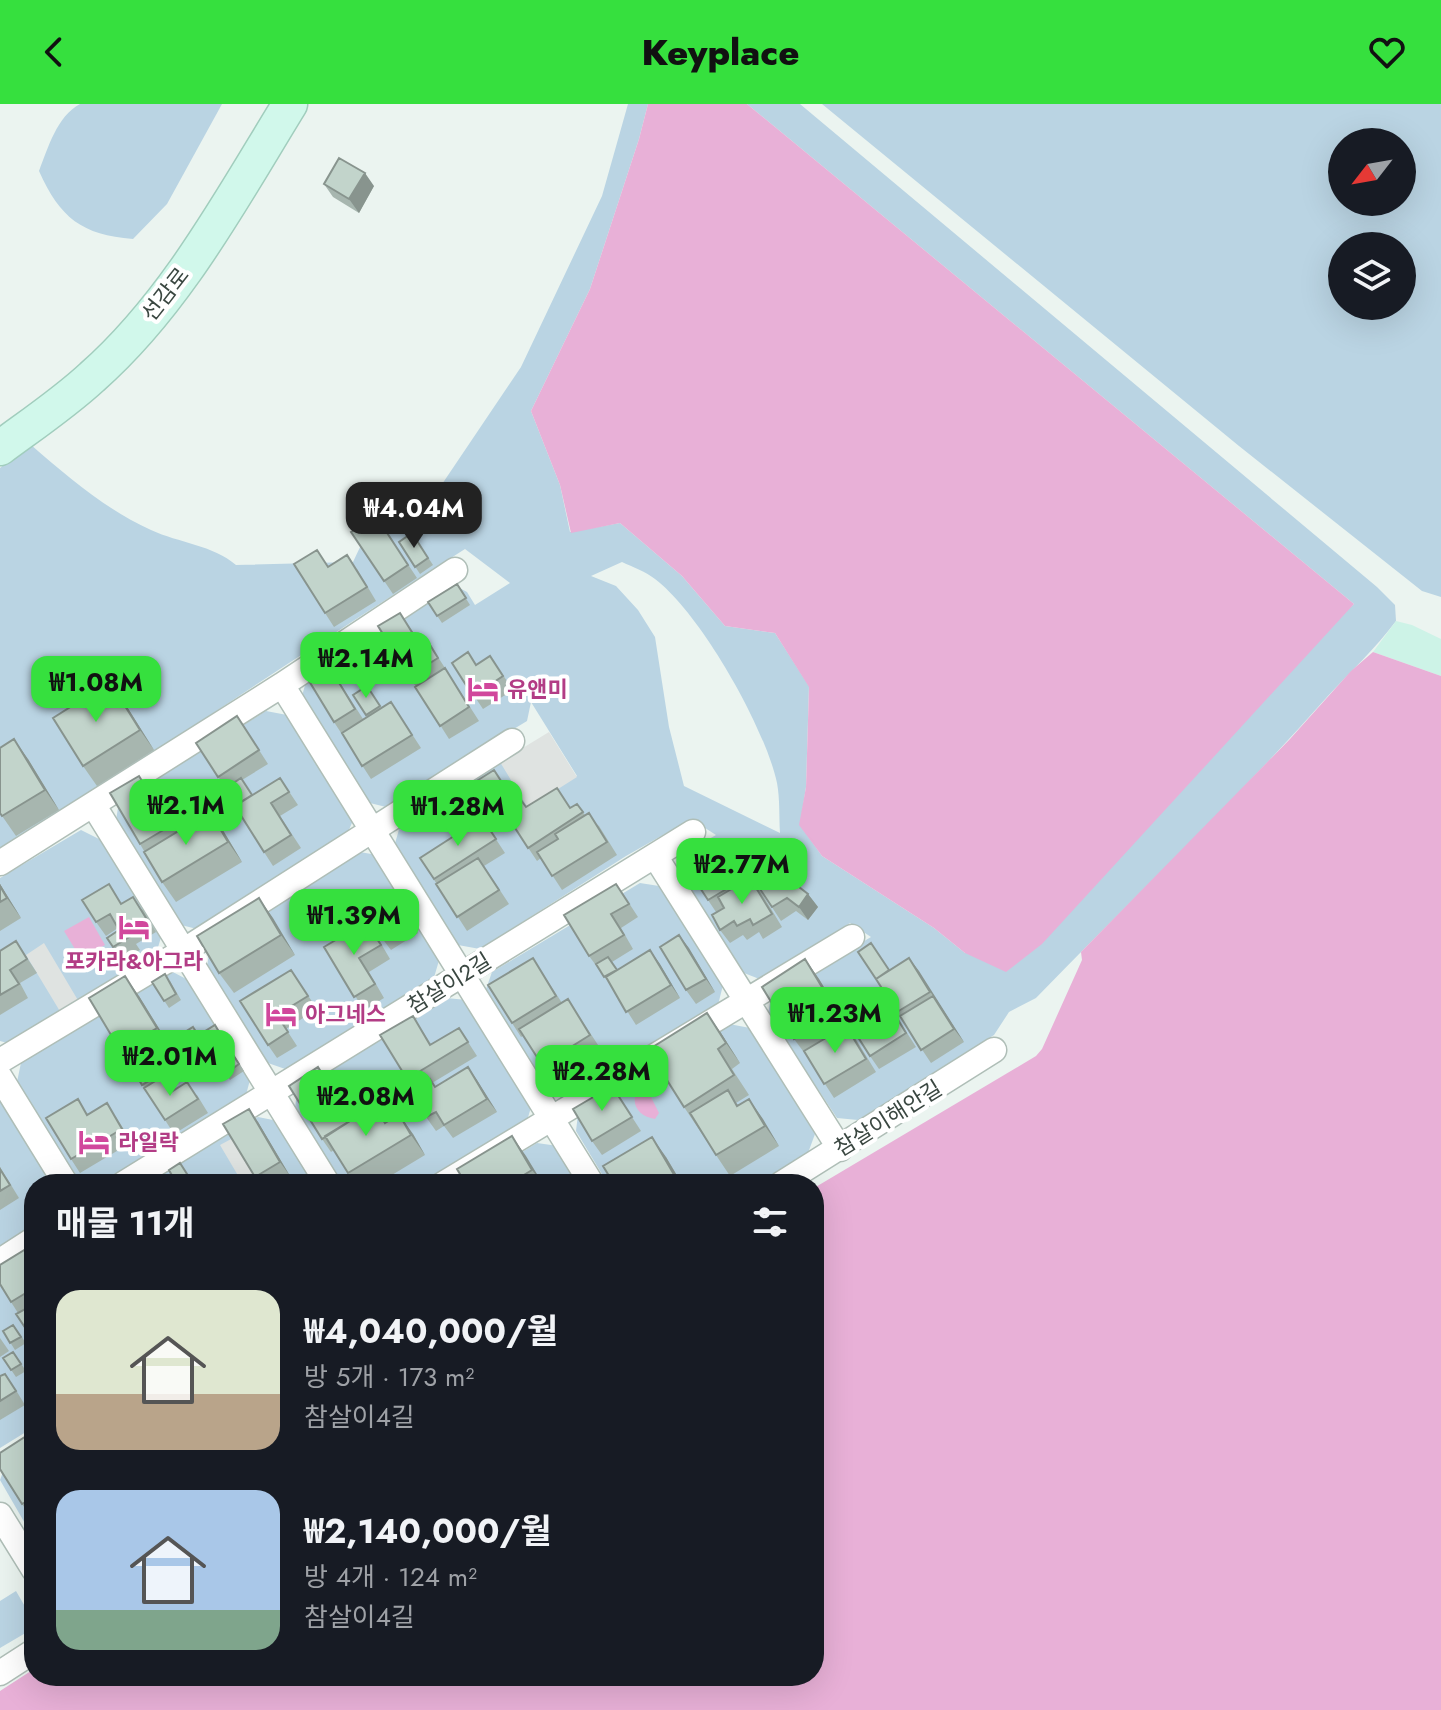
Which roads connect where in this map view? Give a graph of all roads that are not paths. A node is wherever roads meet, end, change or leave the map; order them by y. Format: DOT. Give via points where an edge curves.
graph roads {
  1 [pos="290,104"];
  2 [pos="0,448"];
  3 [pos="455,570"];
  4 [pos="282,685"];
  5 [pos="512,741"];
  6 [pos="94,806"];
  7 [pos="373,829"];
  8 [pos="693,832"];
  9 [pos="655,856"];
  10 [pos="0,863"];
  11 [pos="852,937"];
  12 [pos="183,951"];
  13 [pos="462,975"];
  14 [pos="746,999"];
  15 [pos="994,1050"];
  16 [pos="0,1061"];
  17 [pos="0,1077"];
  18 [pos="273,1091"];
  19 [pos="551,1117"];
  20 [pos="840,1149"];
  21 [pos="60,1174"];
  22 [pos="139,1174"];
  23 [pos="322,1174"];
  24 [pos="459,1174"];
  25 [pos="586,1174"];
  26 [pos="798,1174"];
  27 [pos="24,1245"];
  28 [pos="0,1261"];
  29 [pos="0,1515"];
  30 [pos="24,1554"];
  31 [pos="24,1657"];
  32 [pos="0,1673"];
  1 -- 2 [label="street, 선감로" via="191,260 141,326 93,377"];
  3 -- 4 [label="street"];
  4 -- 6 [label="street"];
  4 -- 7 [label="street"];
  5 -- 7 [label="street"];
  6 -- 10 [label="street"];
  6 -- 12 [label="street"];
  7 -- 12 [label="street"];
  7 -- 13 [label="street"];
  8 -- 9 [label="street, 참살이2길"];
  9 -- 13 [label="street, 참살이2길"];
  9 -- 14 [label="street"];
  11 -- 14 [label="street"];
  12 -- 16 [label="street"];
  12 -- 18 [label="street"];
  13 -- 18 [label="street, 참살이2길"];
  13 -- 19 [label="street"];
  14 -- 19 [label="street"];
  14 -- 20 [label="street"];
  15 -- 20 [label="street, 참살이해안길"];
  17 -- 21 [label="street"];
  18 -- 22 [label="street, 참살이2길"];
  18 -- 23 [label="street"];
  19 -- 24 [label="street"];
  19 -- 25 [label="street"];
  20 -- 26 [label="street, 참살이해안길"];
  27 -- 28 [label="street"];
  29 -- 30 [label="street"];
  31 -- 32 [label="street"];
}
